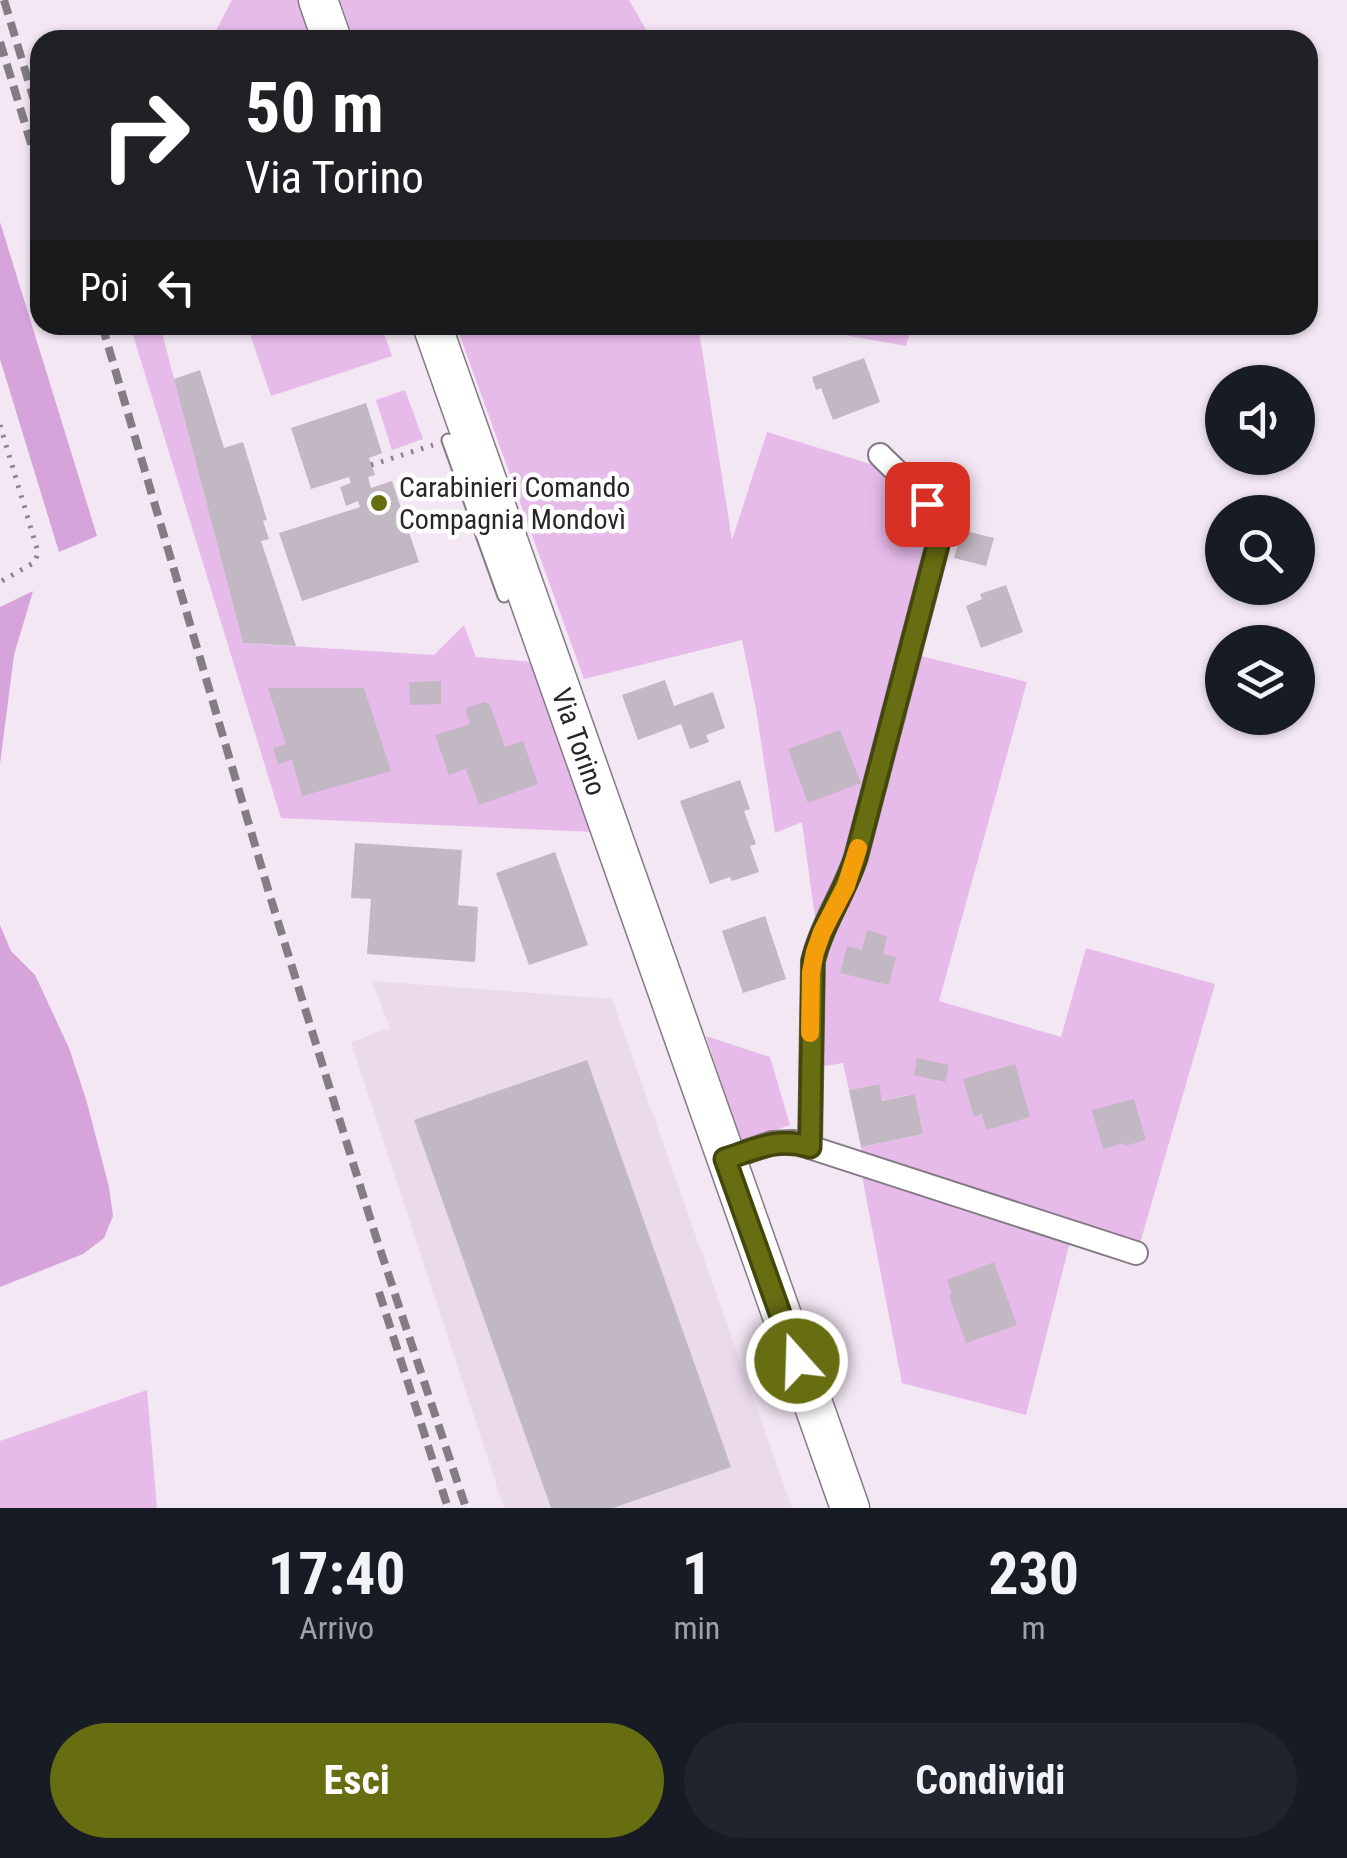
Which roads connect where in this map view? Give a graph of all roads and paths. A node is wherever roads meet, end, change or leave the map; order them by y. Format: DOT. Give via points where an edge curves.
graph roads {
  1 [pos="318,0"];
  2 [pos="328,30"];
  3 [pos="436,335"];
  4 [pos="0,425"];
  5 [pos="448,440"];
  6 [pos="426,447"];
  7 [pos="880,454"];
  8 [pos="372,465"];
  9 [pos="0,582"];
  10 [pos="504,596"];
  11 [pos="810,1147"];
  12 [pos="725,1159"];
  13 [pos="1136,1253"];
  14 [pos="850,1508"];
  1 -- 2 [label="main road"];
  3 -- 12 [label="main road, Via Torino"];
  4 -- 9 [label="path" via="38,552 35,562"];
  5 -- 10 [label="lane"];
  6 -- 8 [label="path"];
  7 -- 11 [label="street" via="934,514 939,540 856,857 813,961"];
  11 -- 12 [label="street" via="782,1142"];
  11 -- 13 [label="street"];
  12 -- 14 [label="main road, Via Torino"];
}
